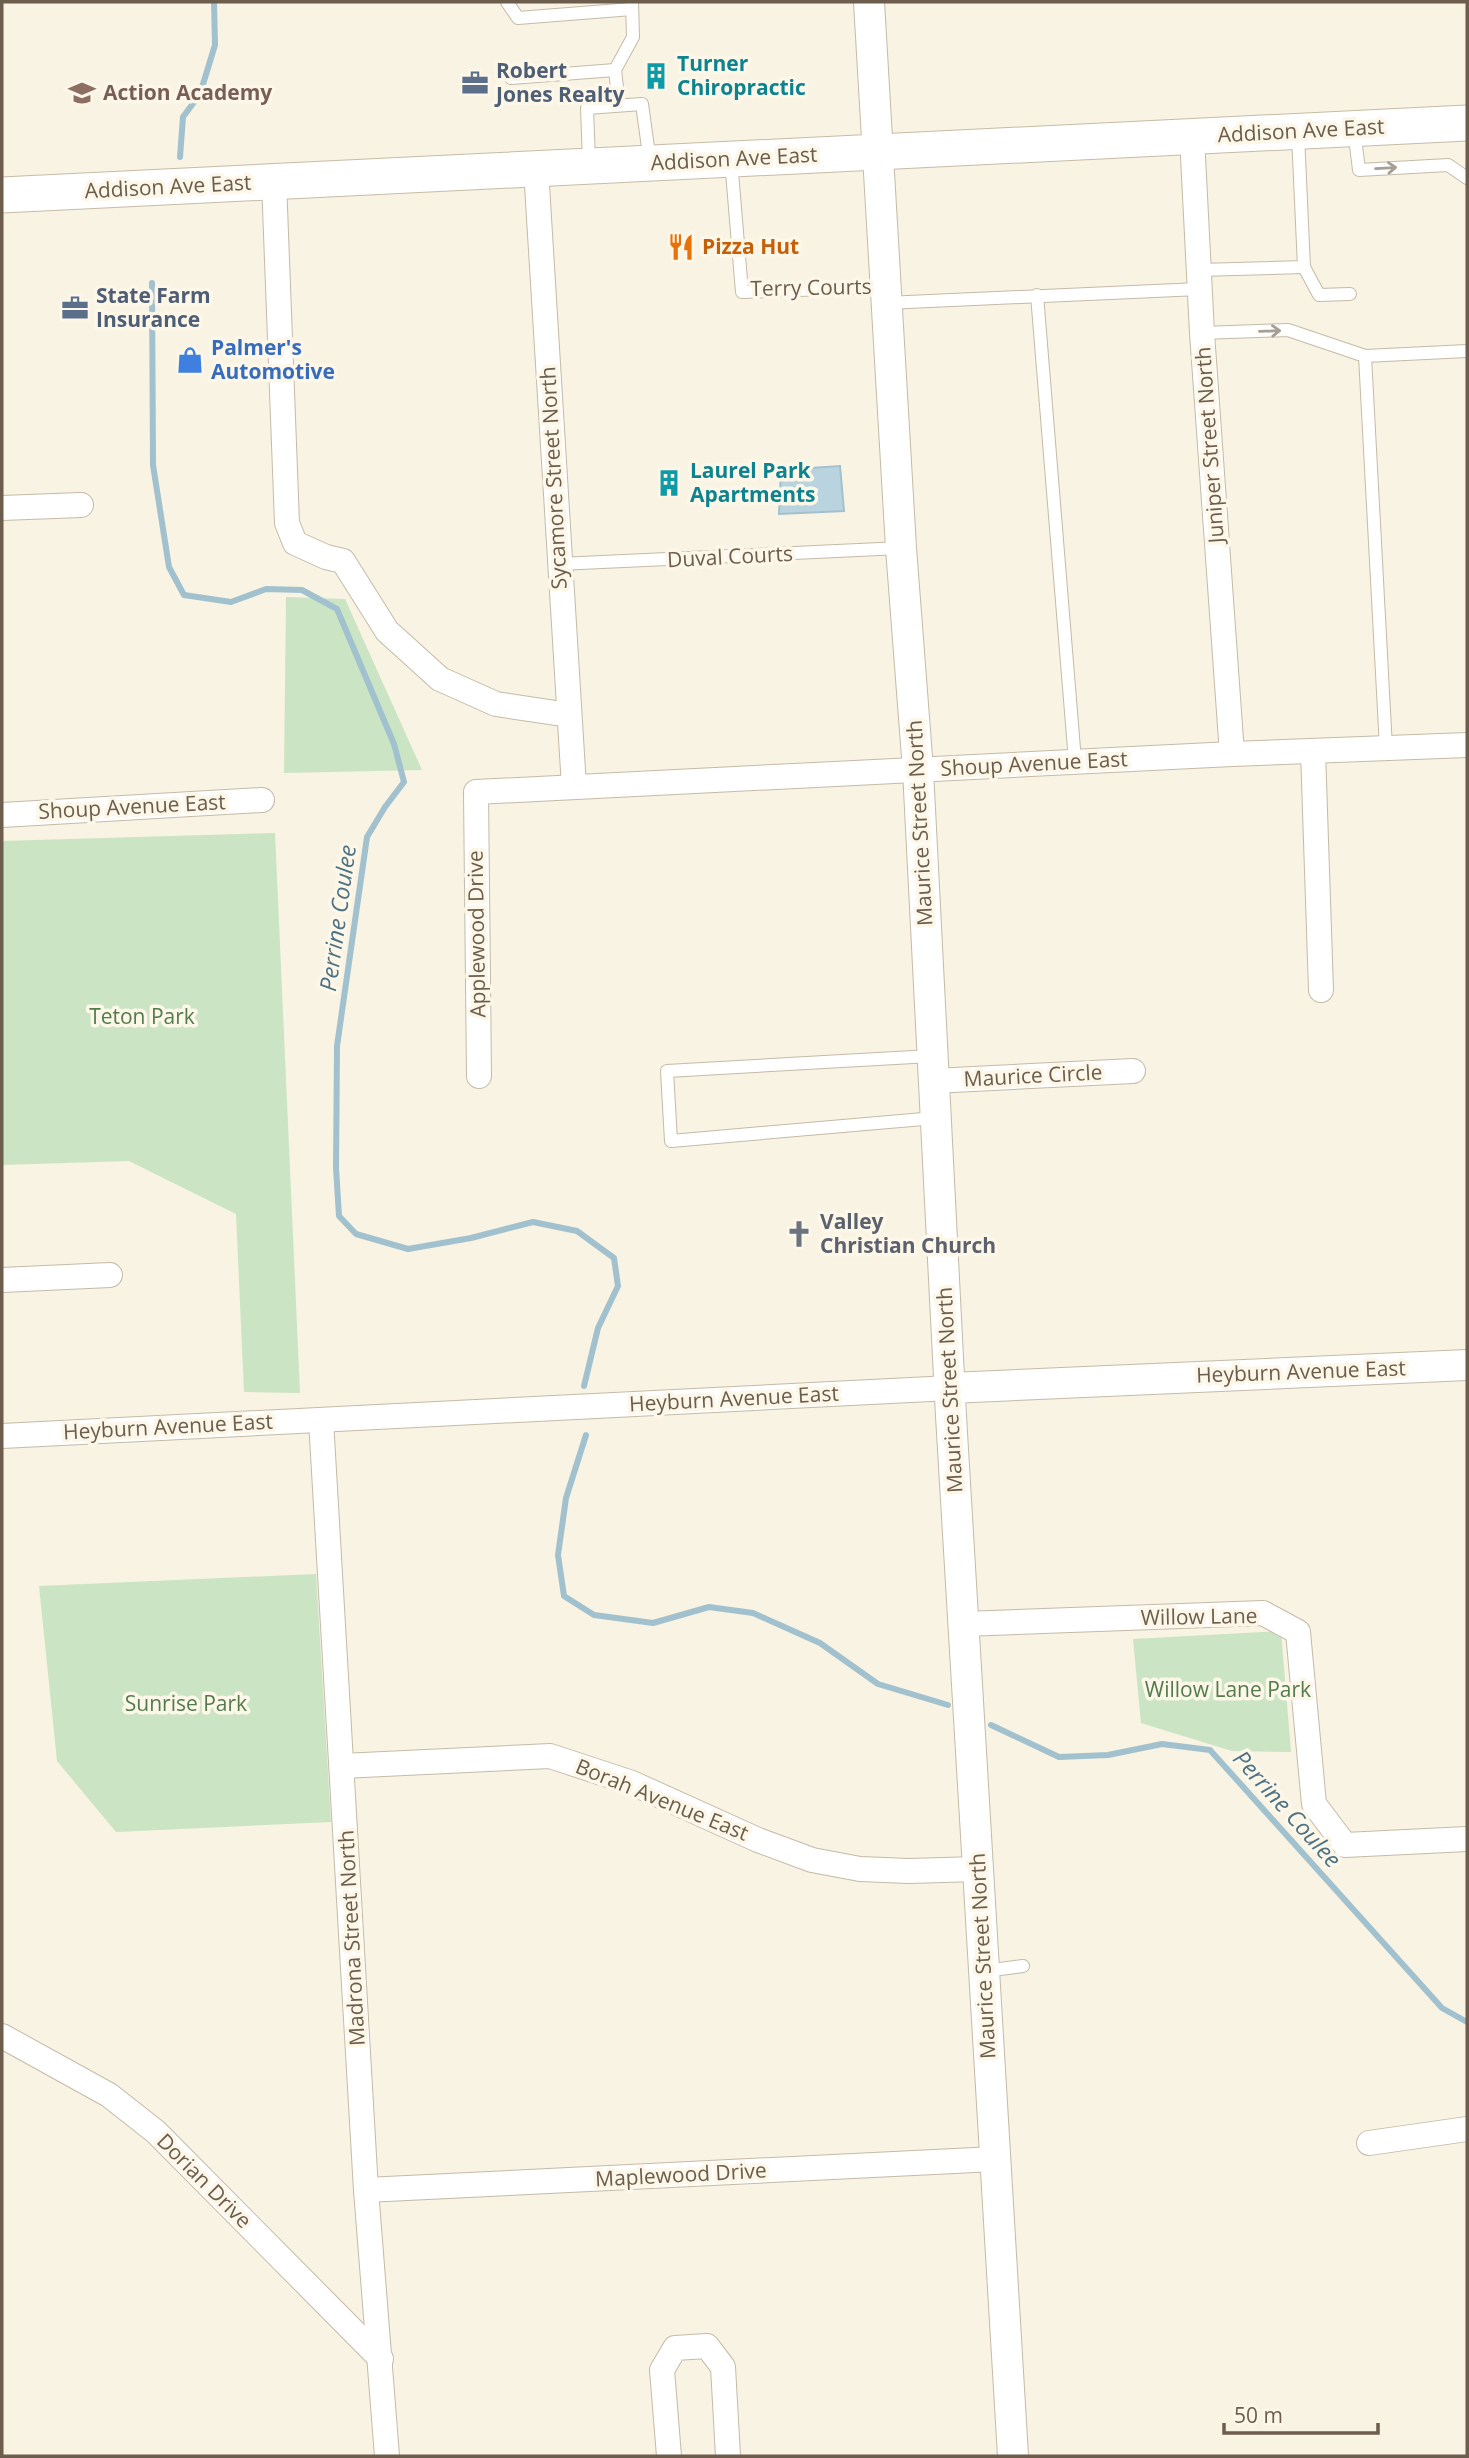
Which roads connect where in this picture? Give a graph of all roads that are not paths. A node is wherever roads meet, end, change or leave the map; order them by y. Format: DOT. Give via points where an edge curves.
graph roads {
  1 [pos="507,2"];
  2 [pos="869,2"];
  3 [pos="632,5"];
  4 [pos="615,70"];
  5 [pos="511,78"];
  6 [pos="619,105"];
  7 [pos="1467,123"];
  8 [pos="1354,129"];
  9 [pos="1298,131"];
  10 [pos="1192,137"];
  11 [pos="878,154"];
  12 [pos="731,159"];
  13 [pos="650,162"];
  14 [pos="589,166"];
  15 [pos="536,169"];
  16 [pos="1467,178"];
  17 [pos="274,181"];
  18 [pos="2,195"];
  19 [pos="1304,267"];
  20 [pos="1199,280"];
  21 [pos="1350,294"];
  22 [pos="886,295"];
  23 [pos="1037,295"];
  24 [pos="1202,333"];
  25 [pos="1467,351"];
  26 [pos="1365,356"];
  27 [pos="81,505"];
  28 [pos="2,508"];
  29 [pos="901,548"];
  30 [pos="559,564"];
  31 [pos="569,715"];
  32 [pos="1467,745"];
  33 [pos="1386,748"];
  34 [pos="1314,751"];
  35 [pos="1232,754"];
  36 [pos="1075,761"];
  37 [pos="918,770"];
  38 [pos="574,787"];
  39 [pos="475,792"];
  40 [pos="262,800"];
  41 [pos="2,815"];
  42 [pos="1321,990"];
  43 [pos="932,1068"];
  44 [pos="1133,1071"];
  45 [pos="479,1076"];
  46 [pos="936,1118"];
  47 [pos="110,1275"];
  48 [pos="2,1280"];
  49 [pos="1467,1365"];
  50 [pos="950,1388"];
  51 [pos="321,1420"];
  52 [pos="2,1436"];
  53 [pos="964,1624"];
  54 [pos="342,1766"];
  55 [pos="1467,1839"];
  56 [pos="978,1870"];
  57 [pos="1023,1966"];
  58 [pos="984,1971"];
  59 [pos="2,2036"];
  60 [pos="1467,2129"];
  61 [pos="1369,2143"];
  62 [pos="995,2159"];
  63 [pos="366,2190"];
  64 [pos="381,2359"];
  65 [pos="387,2456"];
  66 [pos="669,2456"];
  67 [pos="728,2456"];
  68 [pos="1013,2456"];
  1 -- 3 [label="lane" via="518,18"];
  2 -- 11 [label="street, Maurice Street North"];
  3 -- 4 [label="lane" via="633,37"];
  4 -- 5 [label="lane"];
  4 -- 6 [label="lane"];
  6 -- 13 [label="lane" via="642,104"];
  6 -- 14 [label="lane" via="587,108"];
  7 -- 8 [label="main road, Addison Ave East"];
  8 -- 9 [label="main road, Addison Ave East"];
  8 -- 16 [label="lane, one-way" via="1359,170 1448,165"];
  9 -- 10 [label="main road, Addison Ave East"];
  9 -- 19 [label="lane"];
  10 -- 11 [label="main road, Addison Ave East"];
  10 -- 20 [label="street, Juniper Street North"];
  11 -- 12 [label="main road, Addison Ave East"];
  11 -- 22 [label="street, Maurice Street North"];
  12 -- 13 [label="main road, Addison Ave East"];
  12 -- 22 [label="lane, Terry Courts" via="742,292"];
  13 -- 14 [label="main road, Addison Ave East"];
  14 -- 15 [label="main road, Addison Ave East"];
  15 -- 17 [label="main road, Addison Ave East"];
  15 -- 30 [label="street, Sycamore Street North"];
  17 -- 18 [label="main road, Addison Ave East"];
  17 -- 31 [label="street" via="287,523 295,543 343,561 387,631 440,679 496,704"];
  19 -- 20 [label="lane"];
  19 -- 21 [label="lane" via="1319,295"];
  20 -- 23 [label="lane"];
  20 -- 24 [label="street, Juniper Street North"];
  22 -- 23 [label="lane"];
  22 -- 29 [label="street, Maurice Street North"];
  23 -- 36 [label="lane"];
  24 -- 26 [label="lane, one-way" via="1288,330"];
  24 -- 35 [label="street, Juniper Street North"];
  25 -- 26 [label="lane"];
  26 -- 33 [label="lane"];
  27 -- 28 [label="street"];
  29 -- 30 [label="lane, Duval Courts"];
  29 -- 37 [label="street, Maurice Street North"];
  30 -- 31 [label="street, Sycamore Street North"];
  31 -- 38 [label="street, Sycamore Street North"];
  32 -- 33 [label="street, Shoup Avenue East"];
  33 -- 34 [label="street, Shoup Avenue East"];
  34 -- 35 [label="street, Shoup Avenue East"];
  34 -- 42 [label="street"];
  35 -- 36 [label="street, Shoup Avenue East"];
  36 -- 37 [label="street, Shoup Avenue East"];
  37 -- 38 [label="street, Shoup Avenue East"];
  37 -- 43 [label="street, Maurice Street North"];
  38 -- 39 [label="street, Shoup Avenue East"];
  39 -- 45 [label="street, Applewood Drive"];
  40 -- 41 [label="street, Shoup Avenue East"];
  43 -- 44 [label="street, Maurice Circle"];
  43 -- 46 [label="street, Maurice Street North"];
  43 -- 46 [label="lane" via="667,1071 671,1141"];
  46 -- 50 [label="street, Maurice Street North"];
  47 -- 48 [label="street"];
  49 -- 50 [label="street, Heyburn Avenue East"];
  50 -- 51 [label="street, Heyburn Avenue East"];
  50 -- 53 [label="street, Maurice Street North"];
  51 -- 52 [label="street, Heyburn Avenue East"];
  51 -- 54 [label="street, Madrona Street North"];
  53 -- 55 [label="street, Willow Lane" via="1263,1613 1298,1632 1314,1804 1345,1845"];
  53 -- 56 [label="street, Maurice Street North"];
  54 -- 56 [label="street, Borah Avenue East" via="550,1756 632,1783 812,1860 860,1869"];
  54 -- 63 [label="street, Madrona Street North"];
  56 -- 58 [label="street, Maurice Street North"];
  57 -- 58 [label="lane"];
  58 -- 62 [label="street, Maurice Street North"];
  59 -- 64 [label="street, Dorian Drive" via="109,2095 156,2132"];
  60 -- 61 [label="street"];
  62 -- 63 [label="street, Maplewood Drive"];
  62 -- 68 [label="street, Maurice Street North" via="1011,2279"];
  63 -- 64 [label="street, Madrona Street North"];
  64 -- 65 [label="street, Madrona Street North"];
  66 -- 67 [label="street" via="662,2370 675,2348 707,2346 723,2367"];
}
